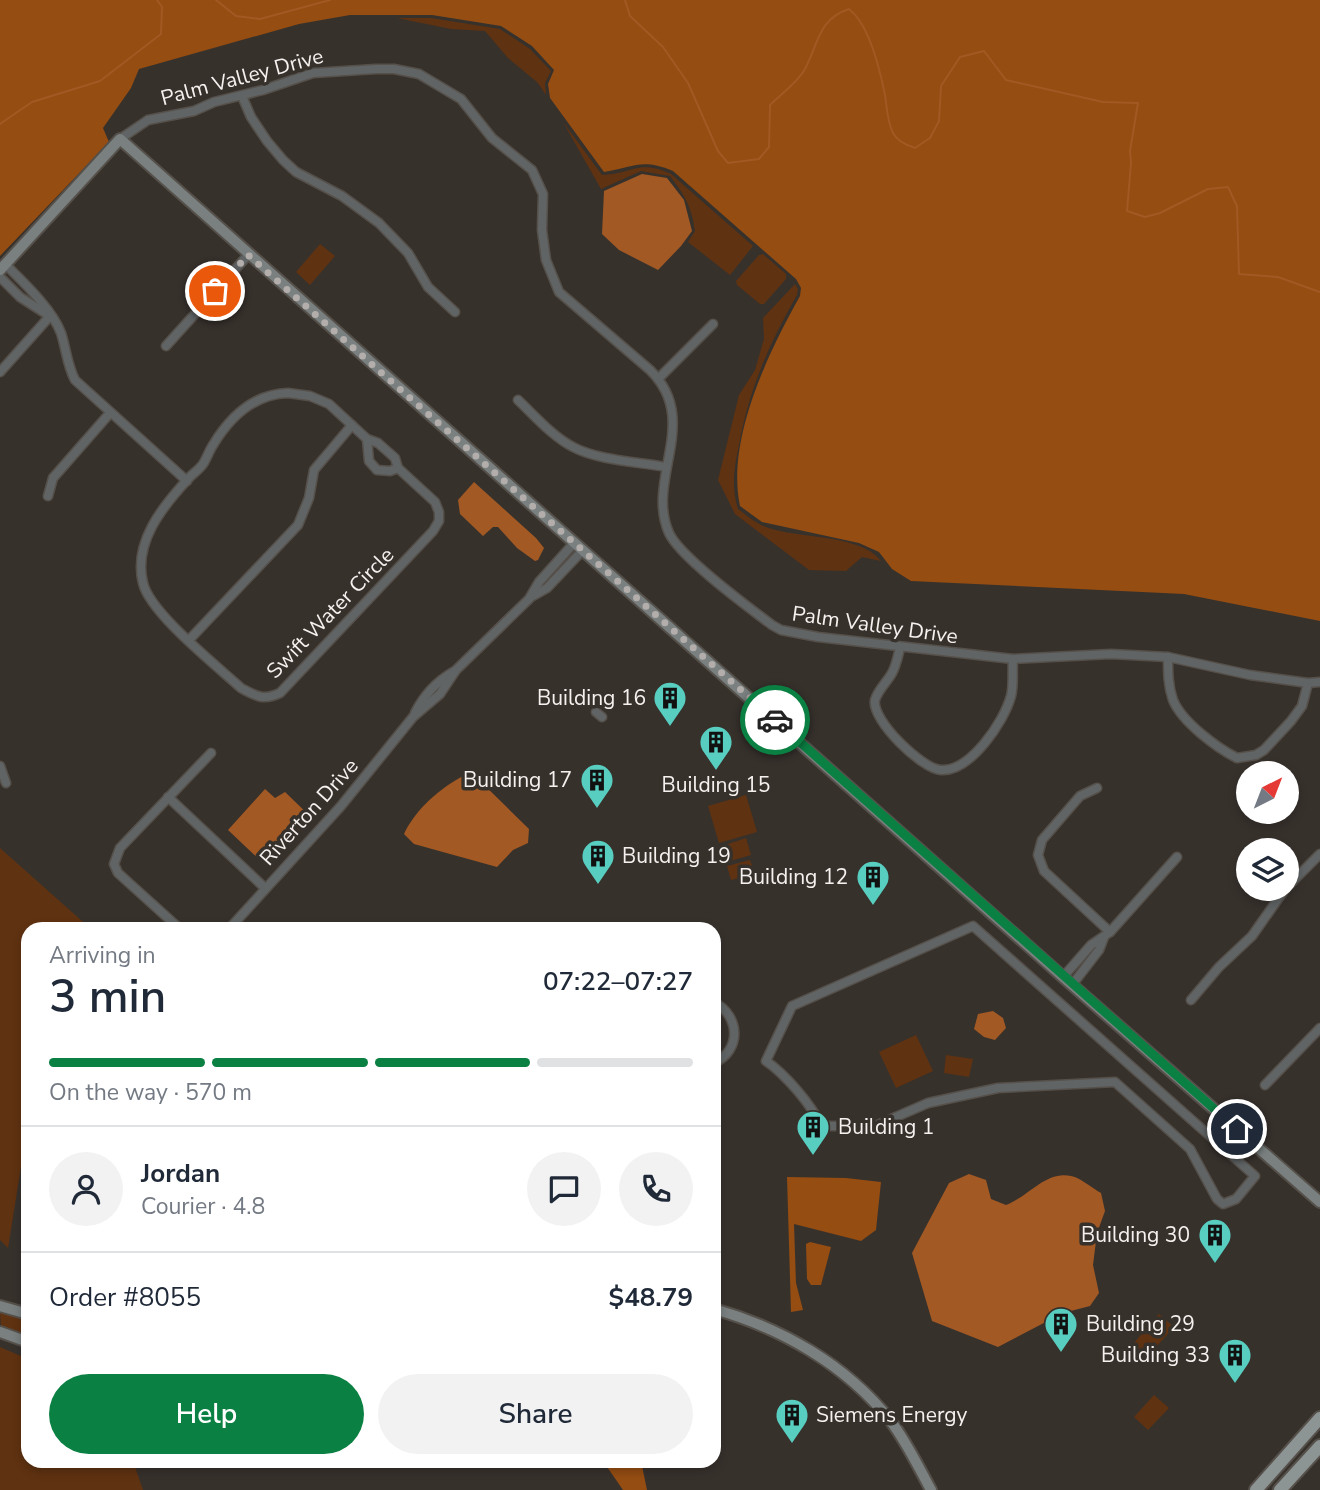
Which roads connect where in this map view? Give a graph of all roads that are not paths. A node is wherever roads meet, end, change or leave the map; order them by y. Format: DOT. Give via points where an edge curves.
graph roads {
  1 [pos="242,96"];
  2 [pos="120,139"];
  3 [pos="248,255"];
  4 [pos="3,267"];
  5 [pos="0,277"];
  6 [pos="456,312"];
  7 [pos="50,316"];
  8 [pos="713,324"];
  9 [pos="166,346"];
  10 [pos="0,372"];
  11 [pos="658,379"];
  12 [pos="518,400"];
  13 [pos="110,413"];
  14 [pos="352,425"];
  15 [pos="367,439"];
  16 [pos="666,467"];
  17 [pos="398,468"];
  18 [pos="187,481"];
  19 [pos="48,496"];
  20 [pos="579,546"];
  21 [pos="189,640"];
  22 [pos="900,648"];
  23 [pos="1168,657"];
  24 [pos="1013,659"];
  25 [pos="1320,682"];
  26 [pos="1308,683"];
  27 [pos="211,753"];
  28 [pos="0,766"];
  29 [pos="6,783"];
  30 [pos="1097,788"];
  31 [pos="168,797"];
  32 [pos="1320,854"];
  33 [pos="1177,857"];
  34 [pos="1299,875"];
  35 [pos="265,888"];
  36 [pos="1277,901"];
  37 [pos="172,922"];
  38 [pos="235,922"];
  39 [pos="1107,934"];
  40 [pos="1083,954"];
  41 [pos="1090,961"];
  42 [pos="1068,981"];
  43 [pos="1191,1000"];
  44 [pos="721,1007"];
  45 [pos="1320,1028"];
  46 [pos="769,1052"];
  47 [pos="721,1060"];
  48 [pos="1265,1085"];
  49 [pos="1320,1202"];
  50 [pos="0,1306"];
  51 [pos="721,1311"];
  52 [pos="21,1312"];
  53 [pos="0,1332"];
  54 [pos="21,1340"];
  55 [pos="1320,1418"];
  56 [pos="1320,1446"];
  57 [pos="931,1490"];
  58 [pos="1256,1490"];
  59 [pos="1280,1490"];
  1 -- 2 [label="street, Palm Valley Drive" via="148,120"];
  1 -- 6 [label="street" via="251,117 283,160 379,223 408,253 428,287"];
  1 -- 11 [label="street, Palm Valley Drive" via="313,73 394,69 419,74 461,99 492,138 532,170 538,181 546,260 559,292"];
  2 -- 3 [label="street"];
  2 -- 4 [label="street"];
  3 -- 9 [label="street"];
  3 -- 20 [label="street"];
  4 -- 7 [label="street"];
  5 -- 7 [label="street"];
  7 -- 10 [label="street"];
  7 -- 13 [label="street" via="60,330 75,380"];
  8 -- 11 [label="street"];
  11 -- 16 [label="street, Palm Valley Drive" via="672,413 674,434"];
  12 -- 16 [label="street" via="572,447"];
  13 -- 18 [label="street"];
  13 -- 19 [label="street" via="53,478"];
  14 -- 15 [label="street, Swift Water Circle"];
  14 -- 18 [label="street, Swift Water Circle" via="329,404 310,396 272,394 249,403 225,427"];
  14 -- 21 [label="street" via="314,470 298,526"];
  15 -- 17 [label="street, Swift Water Circle" via="396,458"];
  15 -- 17 [label="street, Swift Water Circle" via="369,461 377,470"];
  16 -- 22 [label="street, Palm Valley Drive" via="664,514 676,544 760,616 793,633"];
  17 -- 21 [label="street, Swift Water Circle" via="435,502 439,521 280,693 268,699 241,688"];
  18 -- 21 [label="street, Swift Water Circle" via="147,534 140,557 150,600"];
  20 -- 35 [label="street, Riverton Drive" via="456,670 432,687 341,806"];
  20 -- 42 [label="street"];
  22 -- 24 [label="street, Palm Valley Drive"];
  22 -- 24 [label="street" via="893,673 875,700 876,713 914,755 943,771 964,763 1001,720 1012,691"];
  23 -- 24 [label="street, Palm Valley Drive" via="1111,653"];
  23 -- 26 [label="street, Palm Valley Drive"];
  23 -- 26 [label="street" via="1168,678 1180,713 1237,758 1264,750 1291,722 1302,706"];
  25 -- 26 [label="street, Palm Valley Drive"];
  27 -- 31 [label="street"];
  28 -- 29 [label="street"];
  30 -- 39 [label="street" via="1080,796 1042,840 1038,855 1044,871"];
  31 -- 35 [label="street"];
  31 -- 37 [label="street" via="120,848 114,864 118,873"];
  32 -- 34 [label="street"];
  33 -- 39 [label="street"];
  35 -- 38 [label="street, Riverton Drive"];
  36 -- 43 [label="street" via="1252,936"];
  39 -- 40 [label="street"];
  39 -- 41 [label="street"];
  40 -- 41 [label="street"];
  40 -- 42 [label="street"];
  41 -- 42 [label="street"];
  42 -- 49 [label="street"];
  44 -- 47 [label="street" via="735,1028 731,1048"];
  45 -- 48 [label="street"];
  46 -- 46 [label="street" via="792,1006 973,926 1255,1176 1236,1199 1223,1204 1190,1149 1115,1082 998,1088 928,1103 875,1126 821,1126 793,1087 766,1061"];
  50 -- 52 [label="street"];
  51 -- 57 [label="street" via="759,1322 844,1374 890,1420"];
  53 -- 54 [label="street"];
  55 -- 58 [label="main road"];
  56 -- 59 [label="main road"];
}
